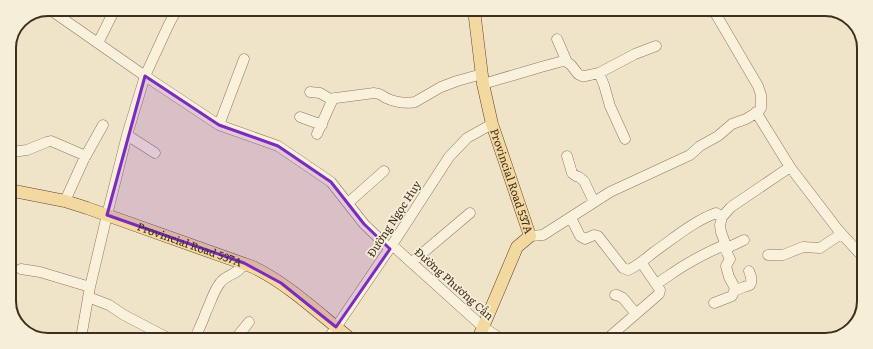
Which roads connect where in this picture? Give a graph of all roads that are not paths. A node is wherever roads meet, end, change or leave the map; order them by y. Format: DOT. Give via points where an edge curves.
graph roads {
  1 [pos="59,16"];
  2 [pos="112,16"];
  3 [pos="173,16"];
  4 [pos="475,16"];
  5 [pos="717,16"];
  6 [pos="557,39"];
  7 [pos="98,43"];
  8 [pos="656,46"];
  9 [pos="244,59"];
  10 [pos="567,62"];
  11 [pos="599,72"];
  12 [pos="145,76"];
  13 [pos="482,79"];
  14 [pos="310,92"];
  15 [pos="332,100"];
  16 [pos="756,112"];
  17 [pos="300,117"];
  18 [pos="492,124"];
  19 [pos="103,125"];
  20 [pos="219,125"];
  21 [pos="127,135"];
  22 [pos="625,139"];
  23 [pos="16,151"];
  24 [pos="155,152"];
  25 [pos="86,156"];
  26 [pos="567,156"];
  27 [pos="790,167"];
  28 [pos="384,171"];
  29 [pos="16,191"];
  30 [pos="65,201"];
  31 [pos="594,202"];
  32 [pos="348,203"];
  33 [pos="470,213"];
  34 [pos="107,215"];
  35 [pos="722,217"];
  36 [pos="571,218"];
  37 [pos="841,234"];
  38 [pos="530,236"];
  39 [pos="744,240"];
  40 [pos="391,247"];
  41 [pos="725,247"];
  42 [pos="857,251"];
  43 [pos="768,255"];
  44 [pos="412,262"];
  45 [pos="641,262"];
  46 [pos="244,263"];
  47 [pos="21,270"];
  48 [pos="749,271"];
  49 [pos="656,284"];
  50 [pos="734,291"];
  51 [pos="89,292"];
  52 [pos="615,296"];
  53 [pos="714,303"];
  54 [pos="636,314"];
  55 [pos="249,322"];
  56 [pos="336,327"];
  57 [pos="483,327"];
  58 [pos="82,333"];
  59 [pos="158,333"];
  60 [pos="197,333"];
  61 [pos="240,333"];
  62 [pos="332,333"];
  63 [pos="344,333"];
  64 [pos="480,333"];
  65 [pos="492,333"];
  66 [pos="614,333"];
  1 -- 7 [label="street, Đường Phương Cấn"];
  2 -- 7 [label="street"];
  3 -- 12 [label="street"];
  4 -- 13 [label="main road, Provincial Road 537A"];
  5 -- 16 [label="street" via="758,86 762,102 761,108"];
  6 -- 10 [label="street"];
  7 -- 12 [label="street, Đường Phương Cấn"];
  8 -- 11 [label="street"];
  9 -- 20 [label="street"];
  10 -- 11 [label="street" via="582,76"];
  10 -- 13 [label="street"];
  11 -- 22 [label="street" via="610,106"];
  12 -- 20 [label="street, Đường Phương Cấn"];
  12 -- 21 [label="street"];
  13 -- 15 [label="street" via="456,81 415,102 395,102 374,93 341,96"];
  13 -- 18 [label="main road, Provincial Road 537A"];
  14 -- 15 [label="street" via="320,92"];
  15 -- 17 [label="street" via="319,130"];
  16 -- 27 [label="street"];
  16 -- 31 [label="street" via="732,124 690,155"];
  18 -- 38 [label="main road, Provincial Road 537A"];
  18 -- 40 [label="street, Đường Ngọc Huy" via="467,138 449,157"];
  19 -- 25 [label="street"];
  20 -- 32 [label="street, Đường Phương Cấn" via="278,146 331,182"];
  21 -- 24 [label="street"];
  21 -- 34 [label="street"];
  23 -- 25 [label="street" via="51,141"];
  25 -- 30 [label="street"];
  26 -- 31 [label="street" via="572,172 584,181"];
  27 -- 35 [label="street" via="731,207"];
  27 -- 37 [label="street"];
  28 -- 32 [label="street"];
  29 -- 30 [label="main road, Provincial Road 537A"];
  30 -- 34 [label="main road, Provincial Road 537A"];
  31 -- 36 [label="street"];
  32 -- 40 [label="street, Đường Phương Cấn" via="364,224"];
  33 -- 44 [label="street"];
  34 -- 46 [label="main road, Provincial Road 537A"];
  34 -- 51 [label="street"];
  35 -- 41 [label="street" via="720,225"];
  35 -- 45 [label="street" via="716,213 704,219"];
  36 -- 38 [label="street" via="543,235"];
  36 -- 45 [label="street" via="580,236 585,239 594,235 600,238 623,268 628,270"];
  37 -- 42 [label="street"];
  37 -- 43 [label="street" via="820,248 803,247 783,255"];
  38 -- 57 [label="main road, Provincial Road 537A" via="517,247"];
  39 -- 41 [label="street"];
  40 -- 44 [label="street, Đường Phương Cấn"];
  40 -- 56 [label="street, Đường Ngọc Huy"];
  41 -- 49 [label="street" via="714,249"];
  41 -- 50 [label="street" via="730,259 726,266"];
  44 -- 57 [label="street, Đường Phương Cấn"];
  45 -- 49 [label="street"];
  46 -- 56 [label="main road, Provincial Road 537A" via="281,283"];
  46 -- 60 [label="street" via="235,273 220,282"];
  47 -- 51 [label="street" via="40,272"];
  48 -- 50 [label="street" via="752,280 750,285"];
  49 -- 54 [label="street" via="660,290 659,294"];
  50 -- 53 [label="street" via="732,296"];
  51 -- 58 [label="street"];
  51 -- 59 [label="street" via="124,315"];
  52 -- 54 [label="street" via="623,298"];
  54 -- 66 [label="street"];
  55 -- 61 [label="street"];
  56 -- 62 [label="street, Đường Ngọc Huy"];
  56 -- 63 [label="main road, Provincial Road 537A"];
  57 -- 64 [label="main road, Provincial Road 537A"];
  57 -- 65 [label="street, Đường Phương Cấn"];
}
